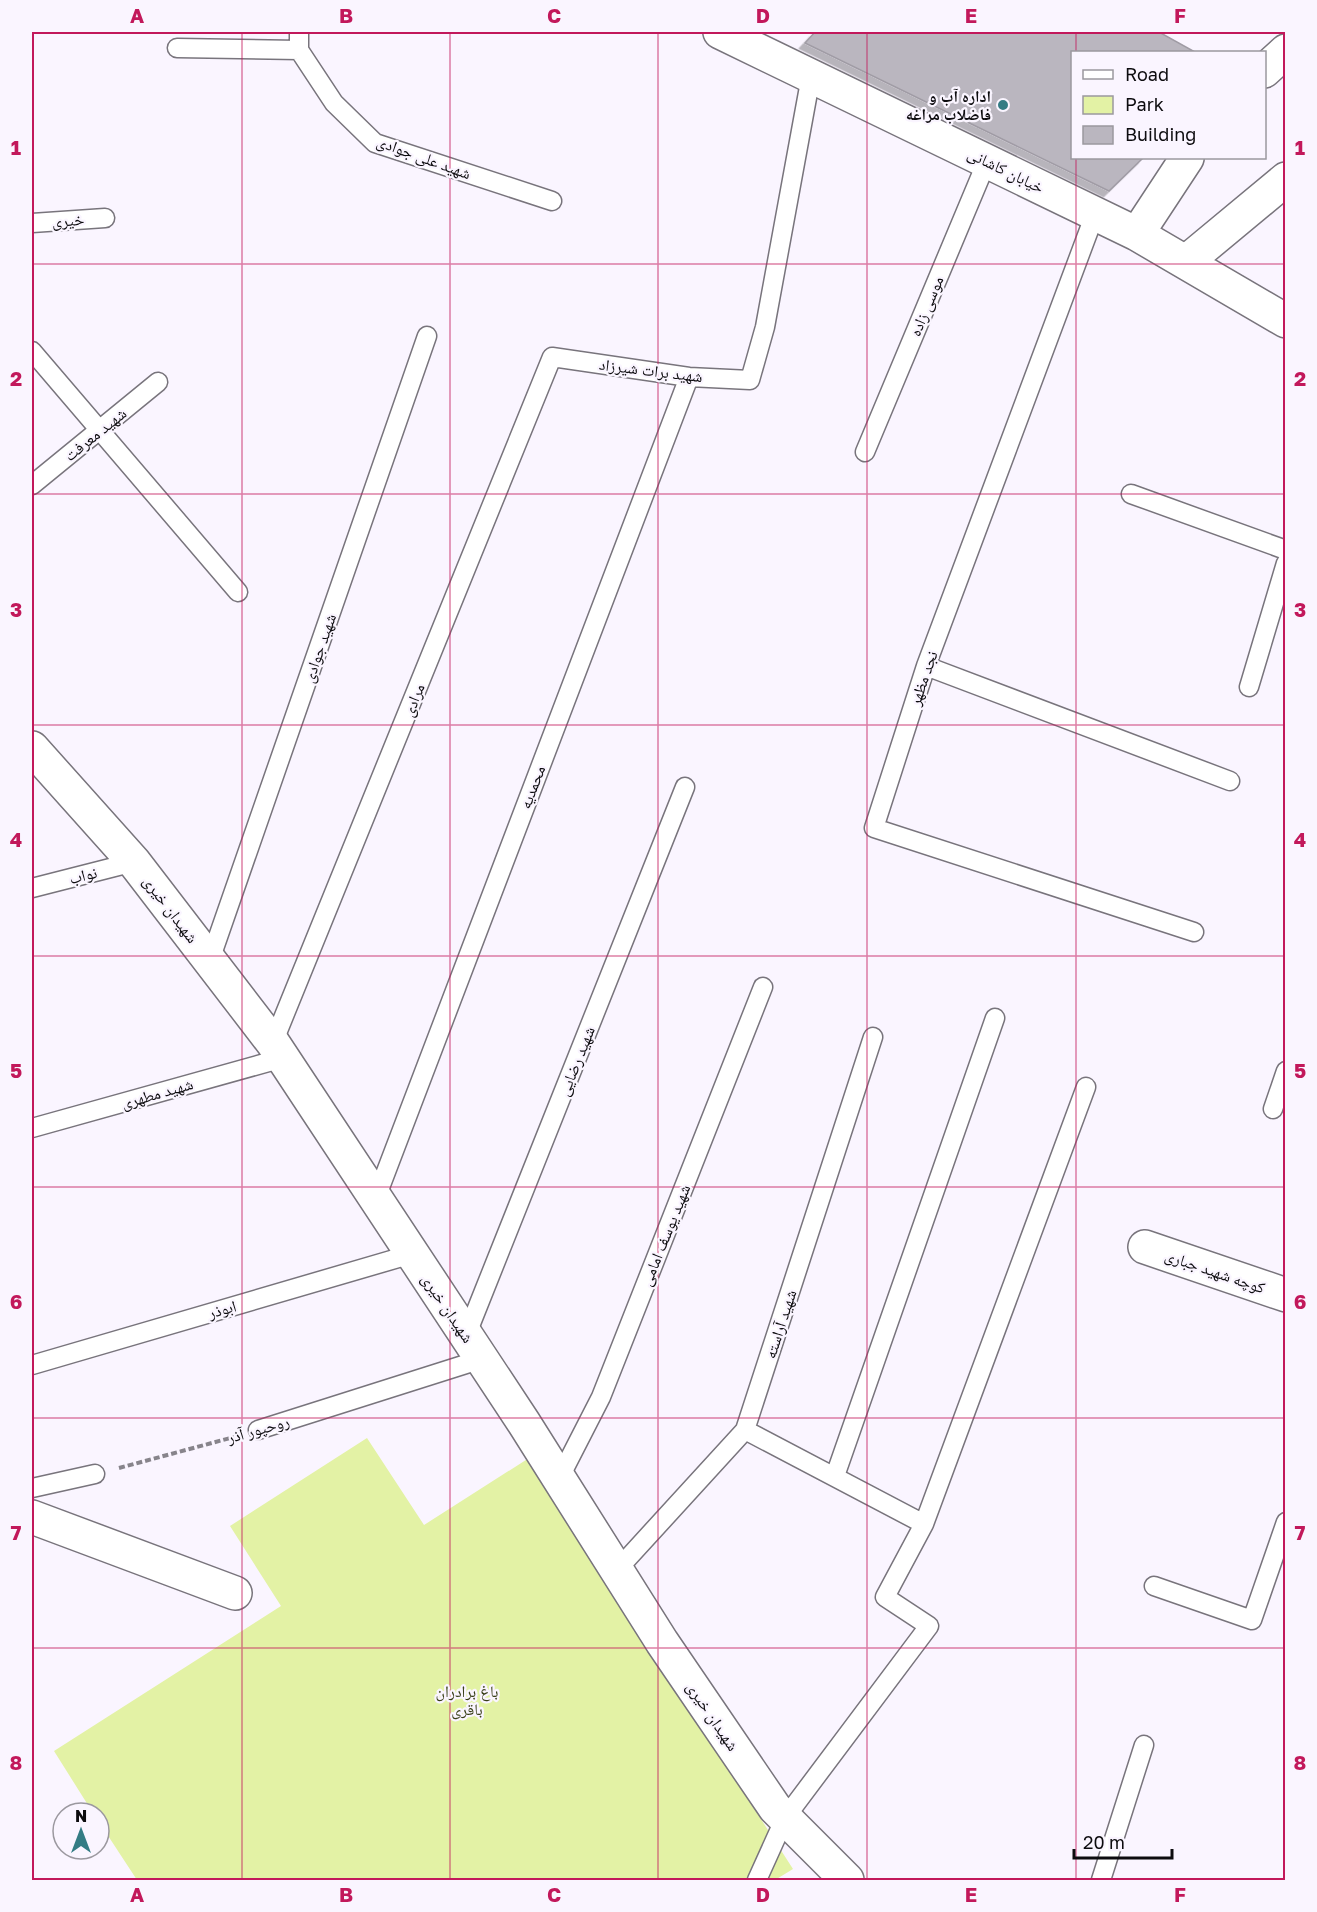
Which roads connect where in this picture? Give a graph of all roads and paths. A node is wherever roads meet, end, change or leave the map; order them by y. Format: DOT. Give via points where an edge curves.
graph roads {
  1 [pos="720,32"];
  2 [pos="299,41"];
  3 [pos="177,48"];
  4 [pos="1286,51"];
  5 [pos="1266,69"];
  6 [pos="811,76"];
  7 [pos="1186,159"];
  8 [pos="987,161"];
  9 [pos="1286,179"];
  10 [pos="552,201"];
  11 [pos="1095,214"];
  12 [pos="105,218"];
  13 [pos="32,223"];
  14 [pos="1137,234"];
  15 [pos="1186,262"];
  16 [pos="1286,321"];
  17 [pos="427,336"];
  18 [pos="32,351"];
  19 [pos="552,357"];
  20 [pos="689,376"];
  21 [pos="158,382"];
  22 [pos="99,430"];
  23 [pos="866,452"];
  24 [pos="32,485"];
  25 [pos="1131,494"];
  26 [pos="1286,549"];
  27 [pos="1286,563"];
  28 [pos="238,592"];
  29 [pos="926,666"];
  30 [pos="1249,687"];
  31 [pos="32,748"];
  32 [pos="1230,781"];
  33 [pos="686,786"];
  34 [pos="135,862"];
  35 [pos="32,888"];
  36 [pos="1194,932"];
  37 [pos="210,960"];
  38 [pos="763,987"];
  39 [pos="995,1018"];
  40 [pos="873,1037"];
  41 [pos="278,1050"];
  42 [pos="1286,1071"];
  43 [pos="1086,1087"];
  44 [pos="1273,1109"];
  45 [pos="32,1128"];
  46 [pos="376,1198"];
  47 [pos="1145,1247"];
  48 [pos="412,1254"];
  49 [pos="1286,1295"];
  50 [pos="474,1348"];
  51 [pos="32,1365"];
  52 [pos="258,1430"];
  53 [pos="745,1430"];
  54 [pos="95,1474"];
  55 [pos="835,1476"];
  56 [pos="559,1479"];
  57 [pos="32,1488"];
  58 [pos="32,1517"];
  59 [pos="1286,1522"];
  60 [pos="924,1524"];
  61 [pos="617,1570"];
  62 [pos="1154,1586"];
  63 [pos="235,1593"];
  64 [pos="1144,1744"];
  65 [pos="785,1818"];
  66 [pos="757,1881"];
  67 [pos="847,1881"];
  68 [pos="1101,1881"];
  1 -- 6 [label="street, خیابان کاشانی"];
  2 -- 3 [label="lane, شهید علی جوادی"];
  2 -- 10 [label="lane, شهید علی جوادی" via="334,103 375,143"];
  4 -- 5 [label="street"];
  6 -- 8 [label="street, خیابان کاشانی"];
  6 -- 20 [label="lane, شهید برات شیرزاد" via="765,327 750,380"];
  7 -- 14 [label="street"];
  8 -- 11 [label="street, خیابان کاشانی"];
  8 -- 23 [label="lane, موسی زاده"];
  9 -- 15 [label="street"];
  11 -- 14 [label="street, خیابان کاشانی"];
  11 -- 29 [label="lane, نجد مظهر"];
  12 -- 13 [label="lane, خیری"];
  14 -- 15 [label="street, خیابان کاشانی"];
  15 -- 16 [label="street, خیابان کاشانی"];
  17 -- 37 [label="lane, شهید جوادی"];
  18 -- 22 [label="lane"];
  19 -- 20 [label="lane, شهید برات شیرزاد"];
  19 -- 41 [label="lane, مرادی"];
  20 -- 46 [label="lane, محمدیه"];
  21 -- 22 [label="lane, شهید معرفت"];
  22 -- 24 [label="lane, شهید معرفت"];
  22 -- 28 [label="lane"];
  25 -- 26 [label="lane"];
  27 -- 30 [label="lane"];
  29 -- 32 [label="lane"];
  29 -- 36 [label="lane, نجد مظهر" via="874,828"];
  31 -- 34 [label="street, شهیدان خیری"];
  33 -- 50 [label="lane, شهید رضایی"];
  34 -- 35 [label="lane, نواب"];
  34 -- 37 [label="street, شهیدان خیری"];
  37 -- 41 [label="street, شهیدان خیری"];
  38 -- 56 [label="lane, شهید یوسف امامی" via="601,1397"];
  39 -- 55 [label="lane"];
  40 -- 53 [label="lane, شهید آراسته"];
  41 -- 45 [label="lane, شهید مطهری"];
  41 -- 46 [label="street, شهیدان خیری"];
  42 -- 44 [label="lane"];
  43 -- 60 [label="lane"];
  46 -- 48 [label="street, شهیدان خیری"];
  47 -- 49 [label="street, کوچه شهید جباری"];
  48 -- 50 [label="street, شهیدان خیری"];
  48 -- 51 [label="lane, ابوذر"];
  50 -- 52 [label="lane, روحپور آذر"];
  50 -- 56 [label="street, شهیدان خیری"];
  52 -- 54 [label="path, روحپور آذر"];
  53 -- 55 [label="lane"];
  53 -- 61 [label="lane, شهید آراسته"];
  54 -- 57 [label="lane"];
  55 -- 60 [label="lane"];
  56 -- 61 [label="street, شهیدان خیری"];
  58 -- 63 [label="street"];
  59 -- 62 [label="lane" via="1252,1620"];
  60 -- 65 [label="lane" via="885,1597 929,1626"];
  61 -- 65 [label="street, شهیدان خیری"];
  64 -- 68 [label="lane"];
  65 -- 66 [label="lane"];
  65 -- 67 [label="street, شهیدان خیری"];
}
